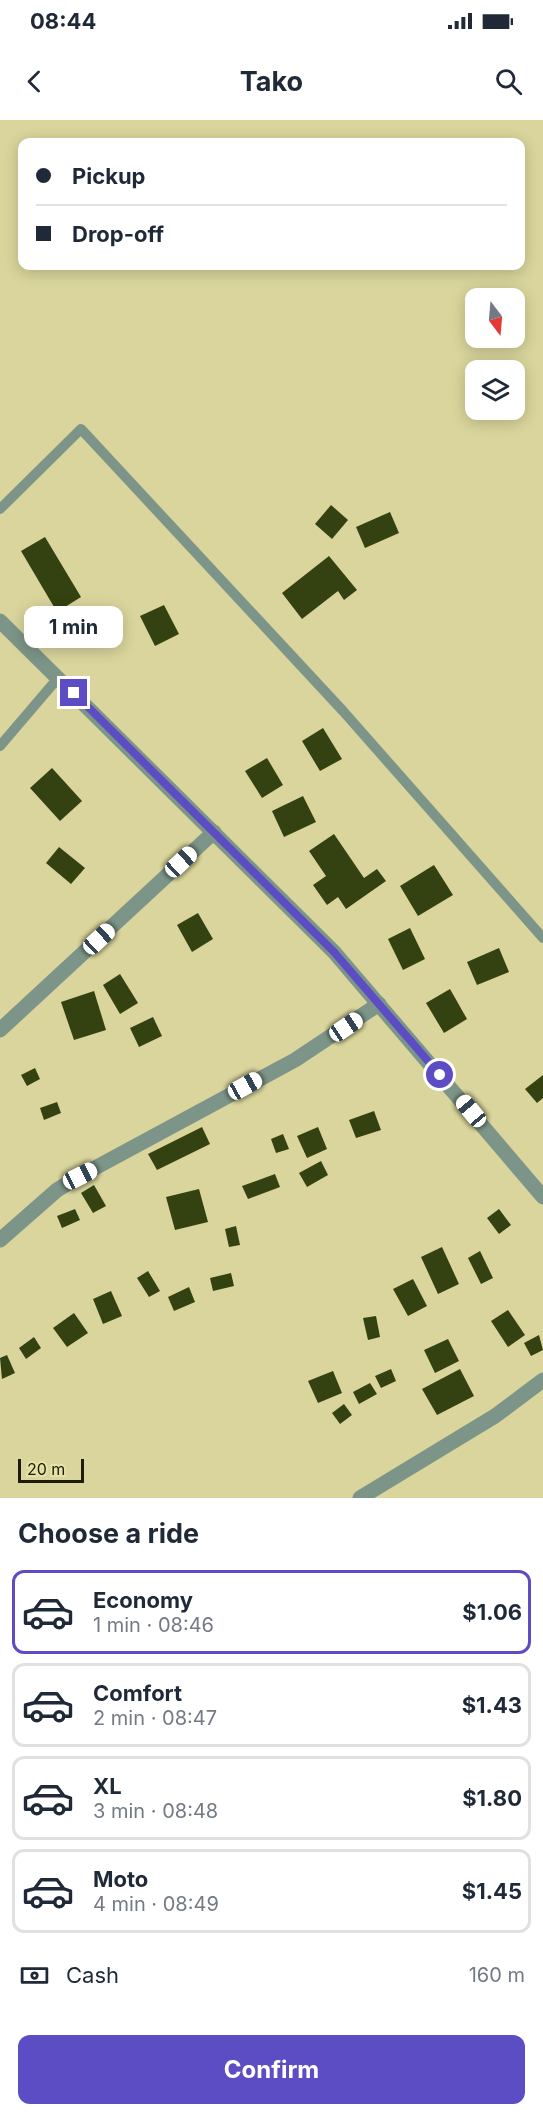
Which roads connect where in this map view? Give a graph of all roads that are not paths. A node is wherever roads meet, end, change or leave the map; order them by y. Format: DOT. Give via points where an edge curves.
graph roads {
  1 [pos="0,509"];
  2 [pos="0,621"];
  3 [pos="58,678"];
  4 [pos="0,746"];
  5 [pos="214,832"];
  6 [pos="543,938"];
  7 [pos="380,1004"];
  8 [pos="0,1030"];
  9 [pos="543,1197"];
  10 [pos="0,1240"];
  11 [pos="543,1380"];
  12 [pos="360,1498"];
  1 -- 6 [label="lane" via="81,429 343,711"];
  2 -- 3 [label="street"];
  3 -- 4 [label="lane"];
  3 -- 5 [label="street"];
  5 -- 7 [label="street" via="334,952"];
  5 -- 8 [label="street"];
  7 -- 9 [label="street"];
  7 -- 10 [label="street" via="295,1060 57,1190"];
  11 -- 12 [label="street" via="495,1416"];
}
